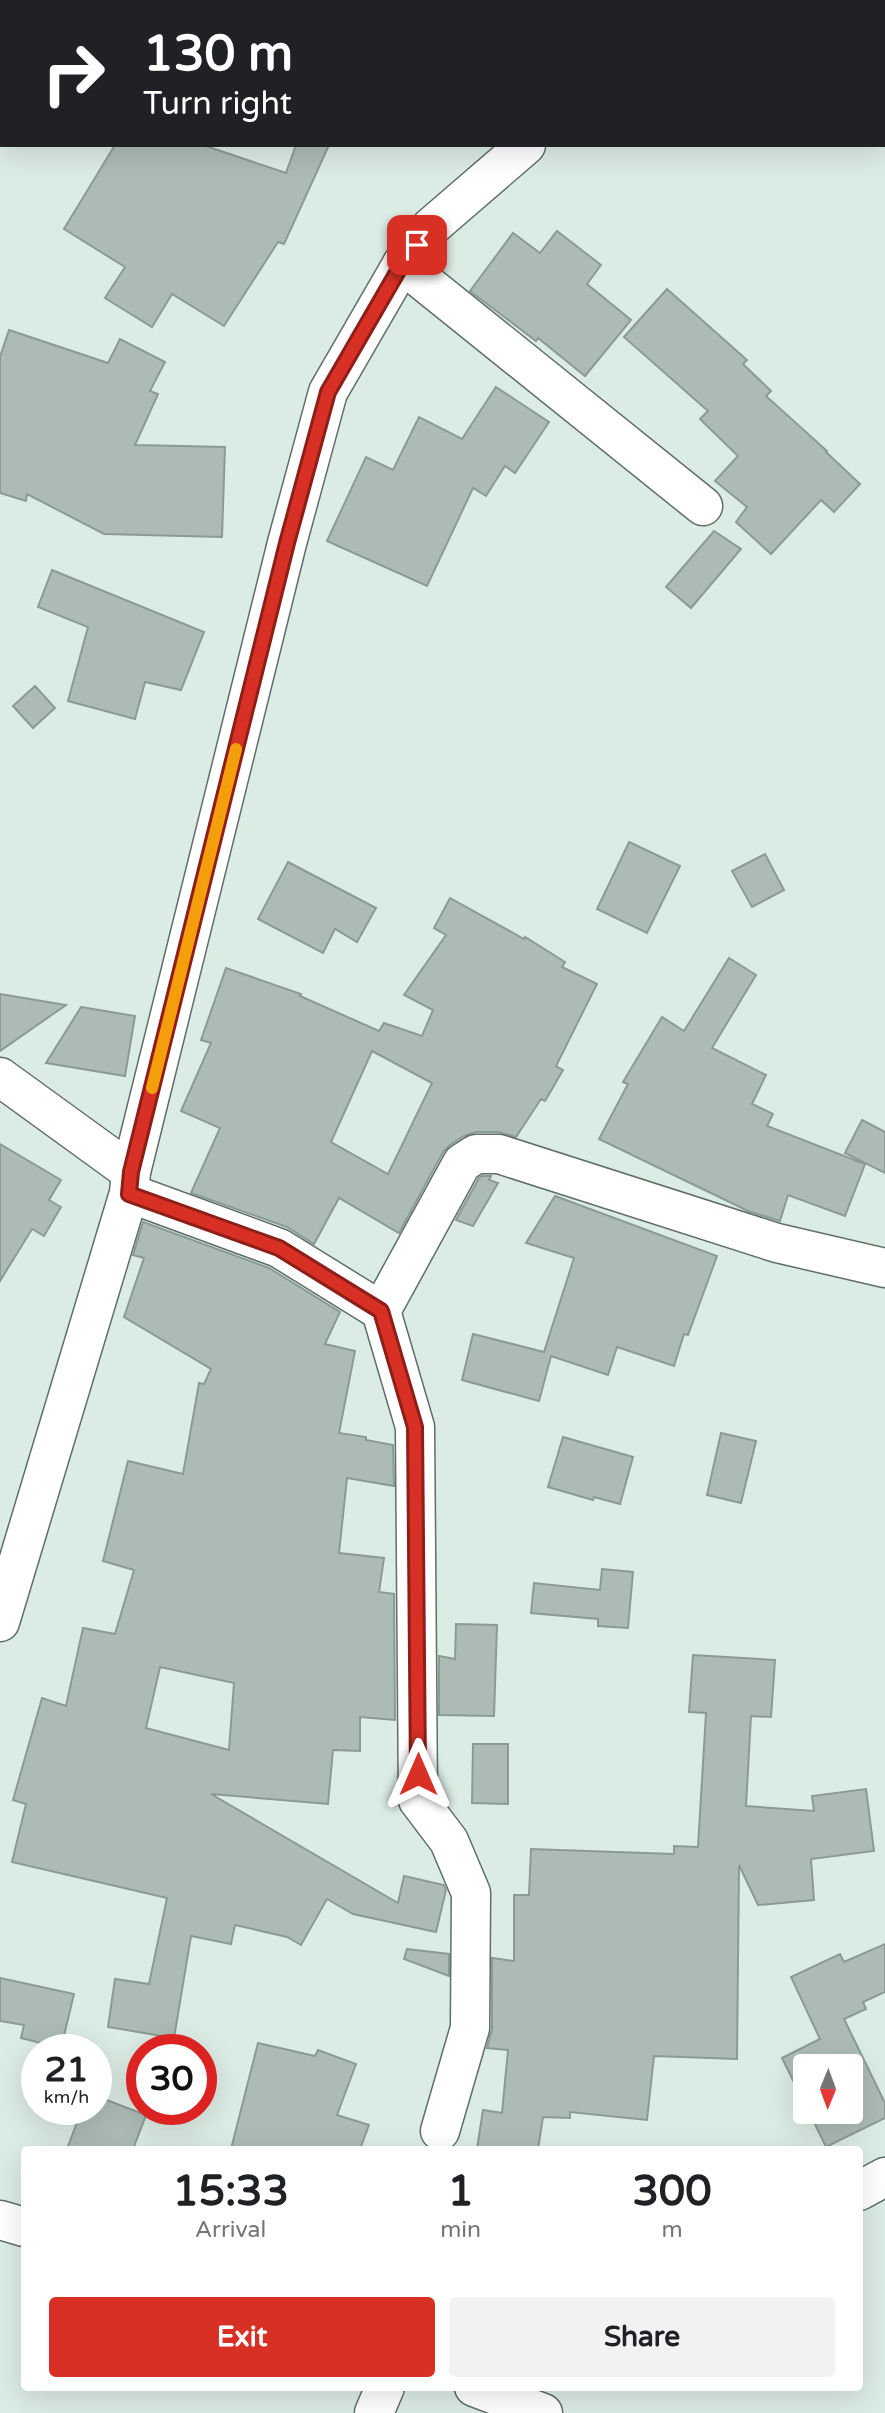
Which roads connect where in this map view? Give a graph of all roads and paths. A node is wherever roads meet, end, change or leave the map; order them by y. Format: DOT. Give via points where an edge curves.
graph roads {
  1 [pos="524,147"];
  2 [pos="402,264"];
  3 [pos="703,506"];
  4 [pos="0,1077"];
  5 [pos="130,1183"];
  6 [pos="885,1268"];
  7 [pos="381,1311"];
  8 [pos="0,1622"];
  9 [pos="440,2130"];
  10 [pos="885,2177"];
  11 [pos="863,2189"];
  12 [pos="0,2220"];
  13 [pos="21,2226"];
  14 [pos="383,2391"];
  15 [pos="485,2391"];
  16 [pos="374,2413"];
  17 [pos="543,2413"];
  1 -- 2 [label="street" via="431,227"];
  2 -- 3 [label="street"];
  2 -- 5 [label="street" via="328,392"];
  4 -- 5 [label="street"];
  5 -- 7 [label="street" via="279,1248"];
  5 -- 8 [label="street"];
  6 -- 7 [label="street" via="777,1243 499,1154 476,1154 462,1163"];
  7 -- 9 [label="street" via="415,1427 418,1800 449,1841 471,1893 470,2028"];
  10 -- 11 [label="street"];
  12 -- 13 [label="street"];
  14 -- 16 [label="street"];
  15 -- 17 [label="street"];
}
